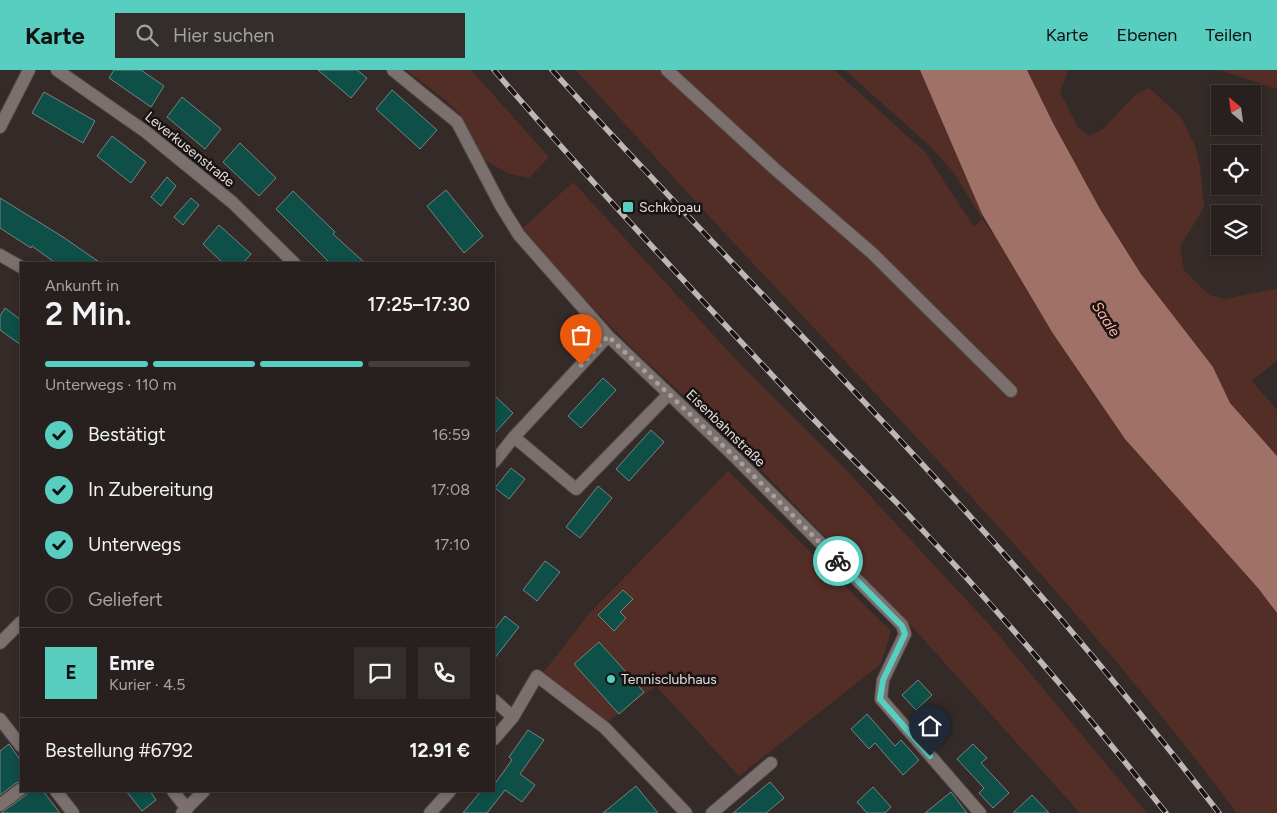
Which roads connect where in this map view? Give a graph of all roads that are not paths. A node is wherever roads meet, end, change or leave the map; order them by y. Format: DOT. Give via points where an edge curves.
graph roads {
  1 [pos="30,70"];
  2 [pos="57,70"];
  3 [pos="393,70"];
  4 [pos="667,70"];
  5 [pos="0,127"];
  6 [pos="0,255"];
  7 [pos="293,262"];
  8 [pos="20,267"];
  9 [pos="608,336"];
  10 [pos="1010,391"];
  11 [pos="669,394"];
  12 [pos="514,437"];
  13 [pos="495,459"];
  14 [pos="20,623"];
  15 [pos="0,643"];
  16 [pos="495,701"];
  17 [pos="513,717"];
  18 [pos="0,719"];
  19 [pos="4,732"];
  20 [pos="495,738"];
  21 [pos="20,745"];
  22 [pos="771,762"];
  23 [pos="20,790"];
  24 [pos="57,792"];
  25 [pos="174,792"];
  26 [pos="203,792"];
  27 [pos="449,792"];
  28 [pos="0,805"];
  29 [pos="185,811"];
  30 [pos="73,813"];
  31 [pos="430,813"];
  32 [pos="686,813"];
  33 [pos="712,813"];
  34 [pos="980,813"];
  1 -- 5 [label="street"];
  2 -- 7 [label="street, Leverkusenstraße" via="161,144 234,203"];
  3 -- 9 [label="street, Eisenbahnstraße" via="457,122 519,236"];
  4 -- 10 [label="street" via="872,253"];
  6 -- 8 [label="street"];
  9 -- 11 [label="street, Eisenbahnstraße"];
  9 -- 12 [label="street"];
  11 -- 12 [label="street" via="576,489"];
  11 -- 34 [label="street, Eisenbahnstraße" via="902,626 905,634 883,680 880,699"];
  12 -- 13 [label="street"];
  14 -- 15 [label="street"];
  16 -- 17 [label="street"];
  17 -- 20 [label="street"];
  17 -- 32 [label="street" via="537,676 605,728"];
  18 -- 19 [label="street"];
  19 -- 21 [label="street"];
  22 -- 33 [label="street"];
  23 -- 28 [label="street"];
  24 -- 30 [label="street"];
  25 -- 29 [label="street"];
  26 -- 29 [label="street"];
  27 -- 31 [label="street"];
}
